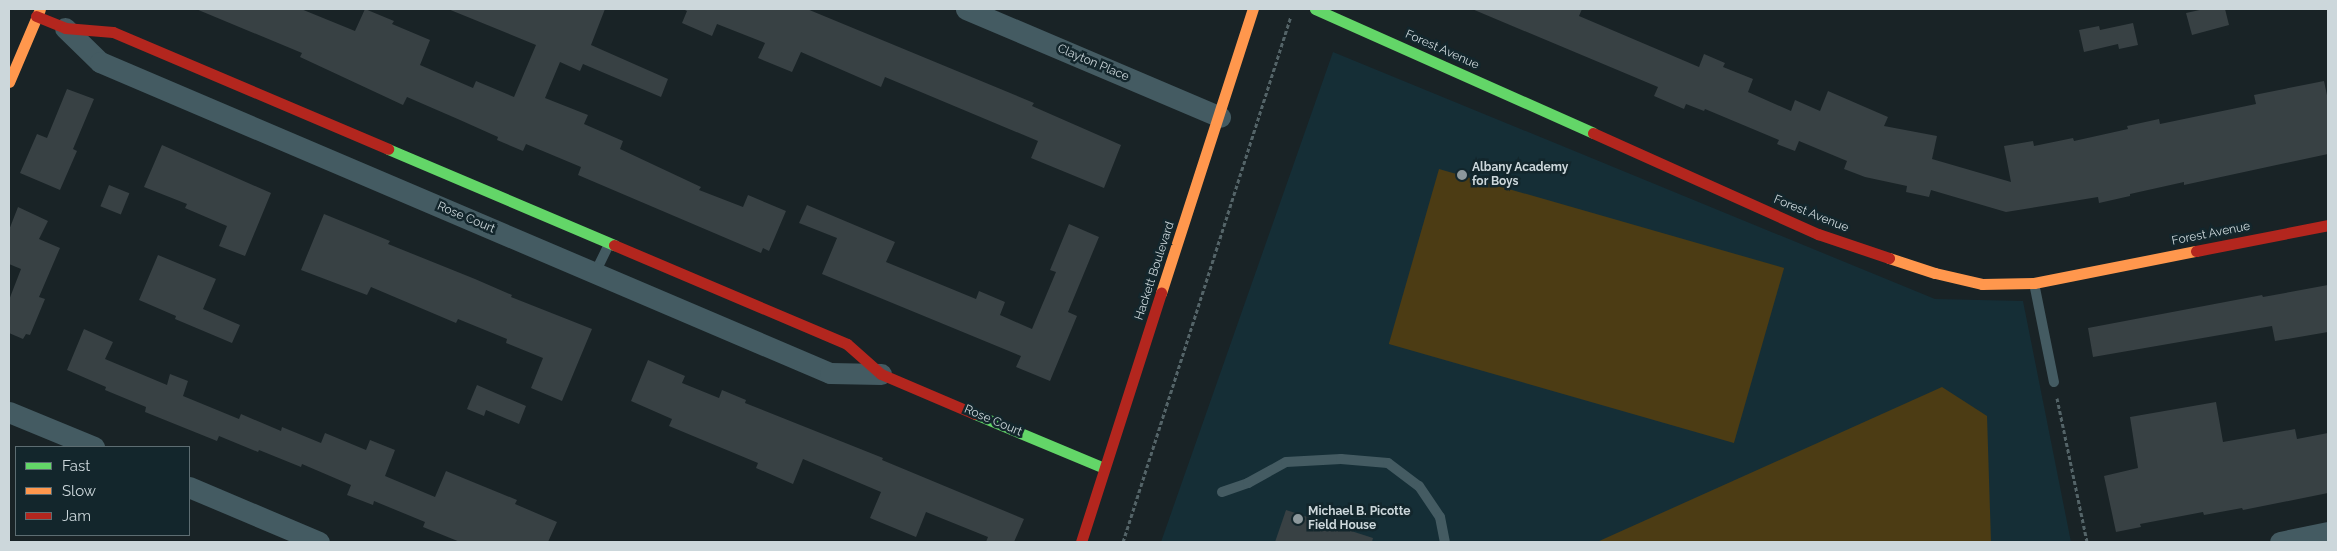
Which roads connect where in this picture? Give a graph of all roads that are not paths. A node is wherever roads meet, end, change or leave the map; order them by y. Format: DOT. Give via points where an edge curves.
graph roads {
  1 [pos="966,9"];
  2 [pos="1253,9"];
  3 [pos="1315,9"];
  4 [pos="38,12"];
  5 [pos="65,28"];
  6 [pos="13,59"];
  7 [pos="9,82"];
  8 [pos="1220,117"];
  9 [pos="2328,225"];
  10 [pos="609,243"];
  11 [pos="596,273"];
  12 [pos="2034,283"];
  13 [pos="881,374"];
  14 [pos="2054,382"];
  15 [pos="9,412"];
  16 [pos="92,446"];
  17 [pos="1104,468"];
  18 [pos="190,487"];
  19 [pos="1222,492"];
  20 [pos="2328,532"];
  21 [pos="319,542"];
  22 [pos="1082,542"];
  23 [pos="1445,542"];
  24 [pos="2280,542"];
  1 -- 8 [label="street, Clayton Place"];
  2 -- 8 [label="street, Hackett Boulevard"];
  3 -- 12 [label="street, Forest Avenue" via="1818,234 1935,273 1982,284"];
  4 -- 5 [label="street, Rose Court"];
  4 -- 6 [label="street"];
  5 -- 10 [label="street, Rose Court" via="113,32"];
  5 -- 11 [label="street, Rose Court" via="100,62"];
  6 -- 7 [label="street"];
  8 -- 17 [label="street, Hackett Boulevard"];
  9 -- 12 [label="street, Forest Avenue"];
  10 -- 11 [label="lane"];
  10 -- 13 [label="street, Rose Court" via="847,344"];
  11 -- 13 [label="street, Rose Court" via="830,373"];
  12 -- 14 [label="lane"];
  13 -- 17 [label="street, Rose Court"];
  15 -- 16 [label="street"];
  17 -- 22 [label="street, Hackett Boulevard"];
  18 -- 21 [label="street"];
  19 -- 23 [label="lane" via="1248,483 1286,462 1341,459 1388,463 1419,486 1440,516"];
  20 -- 24 [label="street"];
}
